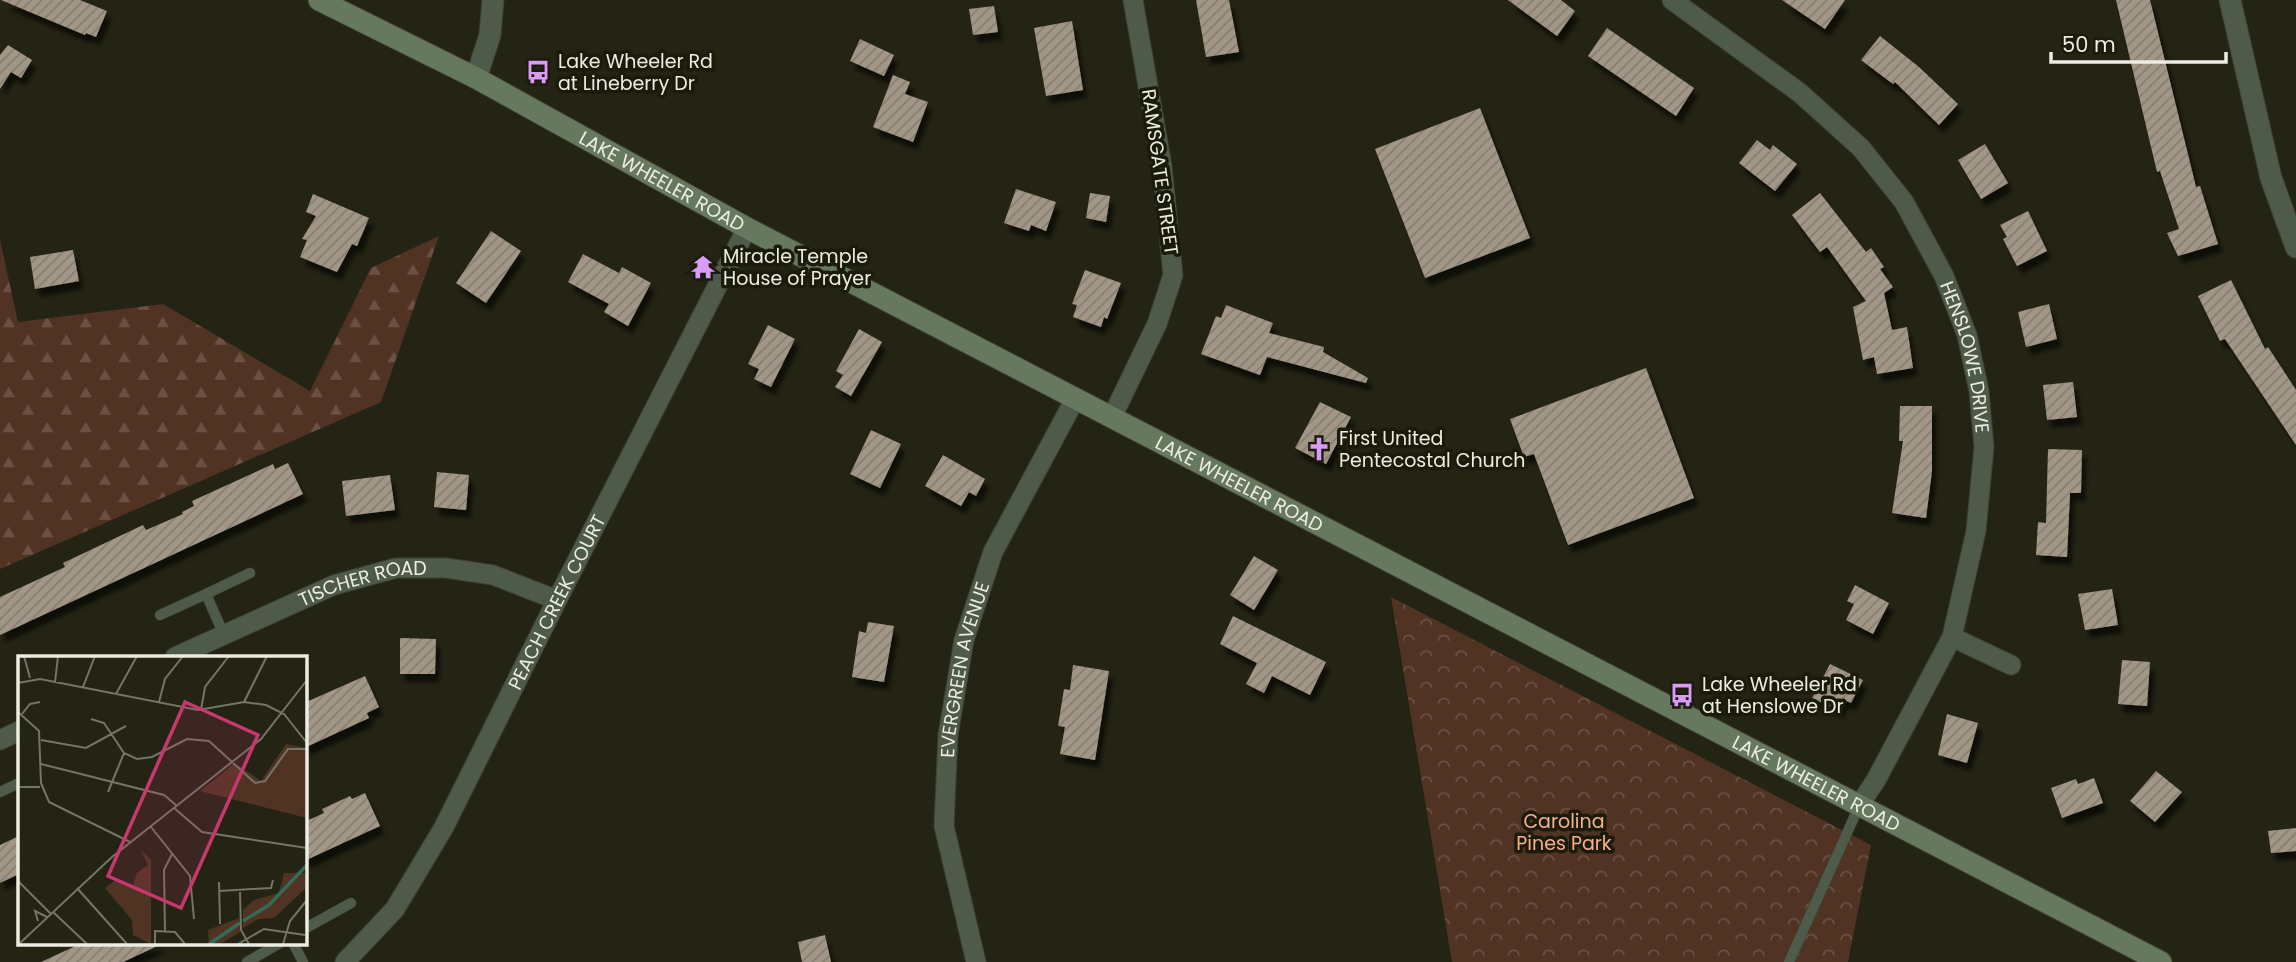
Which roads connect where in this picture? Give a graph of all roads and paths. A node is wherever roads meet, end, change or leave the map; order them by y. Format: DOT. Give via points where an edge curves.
graph roads {
  1 [pos="319,0"];
  2 [pos="493,0"];
  3 [pos="1133,0"];
  4 [pos="1672,0"];
  5 [pos="2230,0"];
  6 [pos="476,78"];
  7 [pos="2289,206"];
  8 [pos="747,228"];
  9 [pos="2296,247"];
  10 [pos="1075,399"];
  11 [pos="1112,417"];
  12 [pos="250,573"];
  13 [pos="206,594"];
  14 [pos="557,600"];
  15 [pos="160,615"];
  16 [pos="223,635"];
  17 [pos="1952,637"];
  18 [pos="177,656"];
  19 [pos="2011,665"];
  20 [pos="18,731"];
  21 [pos="0,740"];
  22 [pos="18,783"];
  23 [pos="0,792"];
  24 [pos="1860,804"];
  25 [pos="351,903"];
  26 [pos="306,928"];
  27 [pos="278,944"];
  28 [pos="294,944"];
  29 [pos="247,962"];
  30 [pos="303,962"];
  31 [pos="345,962"];
  32 [pos="975,962"];
  33 [pos="1789,962"];
  34 [pos="2161,962"];
  1 -- 6 [label="main road, LAKE WHEELER ROAD"];
  2 -- 6 [label="street" via="490,35"];
  3 -- 11 [label="street, RAMSGATE STREET" via="1162,166 1173,275 1157,324"];
  4 -- 17 [label="street, HENSLOWE DRIVE" via="1801,93 1861,148 1904,202 1944,276 1966,335 1979,391 1984,447 1976,531"];
  5 -- 7 [label="street" via="2271,177"];
  6 -- 8 [label="main road, LAKE WHEELER ROAD"];
  7 -- 9 [label="street"];
  8 -- 10 [label="main road, LAKE WHEELER ROAD"];
  8 -- 14 [label="street, PEACH CREEK COURT"];
  10 -- 11 [label="main road, LAKE WHEELER ROAD"];
  10 -- 32 [label="street, EVERGREEN AVENUE" via="993,552 964,640 948,735 944,826"];
  11 -- 24 [label="main road, LAKE WHEELER ROAD"];
  12 -- 13 [label="lane"];
  13 -- 15 [label="lane"];
  13 -- 16 [label="lane"];
  14 -- 16 [label="street, TISCHER ROAD" via="494,575 446,568 396,568 334,585"];
  14 -- 31 [label="street, PEACH CREEK COURT" via="444,827 395,909"];
  16 -- 18 [label="street, TISCHER ROAD"];
  17 -- 19 [label="street"];
  17 -- 24 [label="street, HENSLOWE DRIVE"];
  20 -- 21 [label="street"];
  22 -- 23 [label="lane"];
  24 -- 33 [label="lane"];
  24 -- 34 [label="main road, LAKE WHEELER ROAD"];
  25 -- 26 [label="lane"];
  27 -- 29 [label="lane"];
  28 -- 30 [label="lane"];
}
